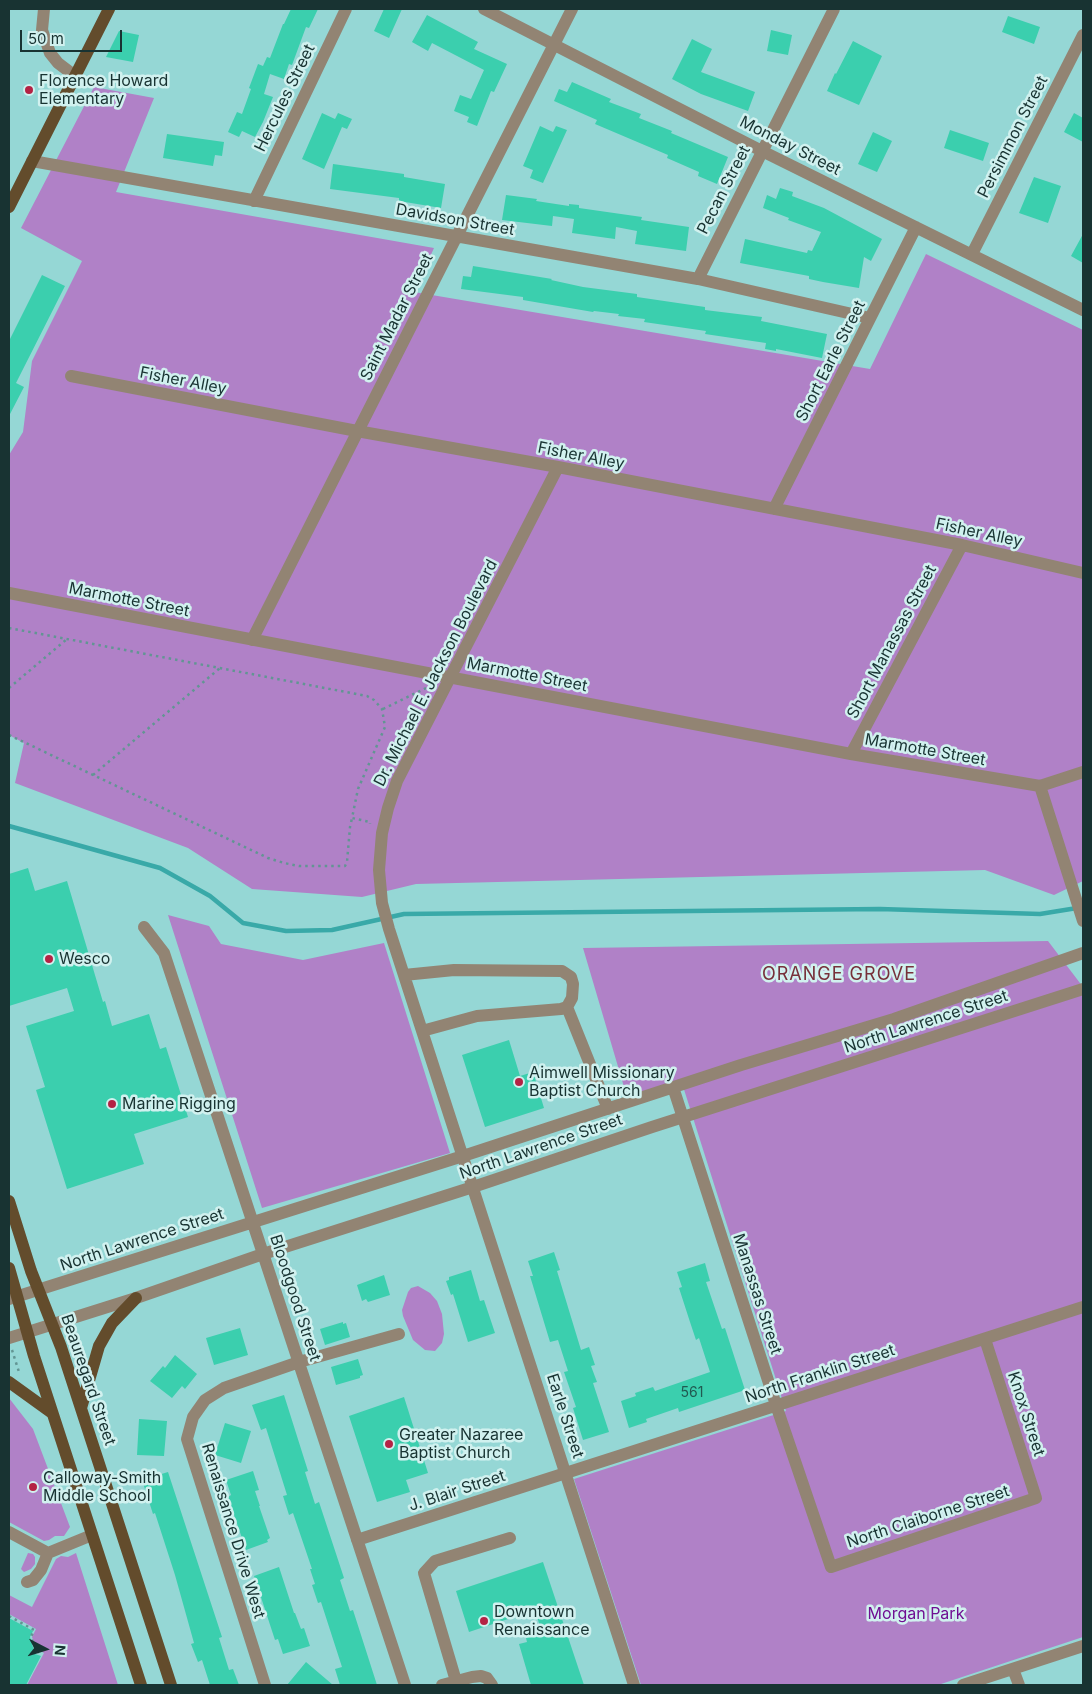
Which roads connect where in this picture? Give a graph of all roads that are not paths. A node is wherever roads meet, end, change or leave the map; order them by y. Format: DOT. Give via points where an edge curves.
graph roads {
  1 [pos="44,9"];
  2 [pos="108,9"];
  3 [pos="346,9"];
  4 [pos="484,9"];
  5 [pos="572,9"];
  6 [pos="834,9"];
  7 [pos="1083,35"];
  8 [pos="554,44"];
  9 [pos="75,76"];
  10 [pos="762,151"];
  11 [pos="32,161"];
  12 [pos="254,201"];
  13 [pos="9,207"];
  14 [pos="916,227"];
  15 [pos="456,236"];
  16 [pos="972,254"];
  17 [pos="698,279"];
  18 [pos="1083,310"];
  19 [pos="870,318"];
  20 [pos="71,376"];
  21 [pos="357,432"];
  22 [pos="558,467"];
  23 [pos="774,509"];
  24 [pos="962,545"];
  25 [pos="1083,573"];
  26 [pos="9,594"];
  27 [pos="252,640"];
  28 [pos="450,677"];
  29 [pos="851,754"];
  30 [pos="1083,772"];
  31 [pos="1040,786"];
  32 [pos="1083,920"];
  33 [pos="144,927"];
  34 [pos="1083,953"];
  35 [pos="404,975"];
  36 [pos="1083,988"];
  37 [pos="567,1007"];
  38 [pos="422,1031"];
  39 [pos="673,1087"];
  40 [pos="608,1109"];
  41 [pos="683,1118"];
  42 [pos="463,1156"];
  43 [pos="473,1187"];
  44 [pos="9,1201"];
  45 [pos="253,1222"];
  46 [pos="263,1254"];
  47 [pos="9,1268"];
  48 [pos="38,1290"];
  49 [pos="13,1297"];
  50 [pos="136,1298"];
  51 [pos="1083,1307"];
  52 [pos="52,1324"];
  53 [pos="27,1332"];
  54 [pos="399,1334"];
  55 [pos="985,1339"];
  56 [pos="10,1344"];
  57 [pos="299,1362"];
  58 [pos="15,1380"];
  59 [pos="776,1405"];
  60 [pos="81,1408"];
  61 [pos="52,1413"];
  62 [pos="567,1474"];
  63 [pos="1036,1498"];
  64 [pos="9,1532"];
  65 [pos="92,1535"];
  66 [pos="510,1538"];
  67 [pos="357,1540"];
  68 [pos="48,1554"];
  69 [pos="830,1567"];
  70 [pos="27,1582"];
  71 [pos="1083,1646"];
  72 [pos="1014,1669"];
  73 [pos="456,1681"];
  74 [pos="141,1685"];
  75 [pos="171,1685"];
  76 [pos="265,1685"];
  77 [pos="405,1685"];
  78 [pos="442,1685"];
  79 [pos="492,1685"];
  80 [pos="634,1685"];
  81 [pos="963,1685"];
  82 [pos="1019,1685"];
  1 -- 9 [label="street" via="42,30 50,53"];
  2 -- 9 [label="main road"];
  3 -- 12 [label="street, Hercules Street"];
  4 -- 8 [label="street, Monday Street"];
  5 -- 8 [label="street, Saint Madar Street"];
  6 -- 10 [label="street, Pecan Street"];
  7 -- 16 [label="street, Persimmon Street"];
  8 -- 10 [label="street, Monday Street"];
  8 -- 15 [label="street, Saint Madar Street"];
  9 -- 11 [label="main road"];
  10 -- 14 [label="street, Monday Street"];
  10 -- 17 [label="street, Pecan Street"];
  11 -- 12 [label="street, Davidson Street"];
  11 -- 13 [label="main road"];
  12 -- 15 [label="street, Davidson Street"];
  14 -- 16 [label="street, Monday Street"];
  14 -- 19 [label="street, Short Earle Street"];
  15 -- 17 [label="street, Davidson Street"];
  15 -- 21 [label="street, Saint Madar Street"];
  16 -- 18 [label="street, Monday Street"];
  17 -- 19 [label="street, Davidson Street"];
  19 -- 23 [label="street, Short Earle Street"];
  20 -- 21 [label="street, Fisher Alley"];
  21 -- 22 [label="street, Fisher Alley"];
  21 -- 27 [label="street, Saint Madar Street"];
  22 -- 23 [label="street, Fisher Alley"];
  22 -- 28 [label="street, Dr. Michael E. Jackson Boulevard"];
  23 -- 24 [label="street, Fisher Alley"];
  24 -- 25 [label="street, Fisher Alley"];
  24 -- 29 [label="street, Short Manassas Street"];
  26 -- 27 [label="street, Marmotte Street"];
  27 -- 28 [label="street, Marmotte Street"];
  28 -- 29 [label="street, Marmotte Street"];
  28 -- 35 [label="street, Dr. Michael E. Jackson Boulevard" via="397,781 382,833 378,870 382,903"];
  29 -- 31 [label="street, Marmotte Street"];
  30 -- 31 [label="street"];
  31 -- 32 [label="street"];
  33 -- 45 [label="street, Bloodgood Street" via="164,953"];
  34 -- 39 [label="street, North Lawrence Street" via="894,1019"];
  35 -- 37 [label="street" via="454,970 562,971 571,977 573,984 572,998"];
  35 -- 38 [label="street"];
  36 -- 41 [label="street, North Lawrence Street"];
  37 -- 38 [label="street" via="477,1016"];
  37 -- 40 [label="street"];
  38 -- 42 [label="street"];
  39 -- 40 [label="street, North Lawrence Street"];
  39 -- 41 [label="street, Manassas Street"];
  40 -- 42 [label="street, North Lawrence Street"];
  41 -- 43 [label="street, North Lawrence Street"];
  41 -- 59 [label="street, Manassas Street"];
  42 -- 43 [label="street, Earle Street"];
  42 -- 45 [label="street, North Lawrence Street"];
  43 -- 46 [label="street, North Lawrence Street"];
  43 -- 62 [label="street, Earle Street"];
  44 -- 48 [label="main road, Beauregard Street"];
  45 -- 46 [label="street, Bloodgood Street"];
  45 -- 48 [label="street, North Lawrence Street"];
  46 -- 50 [label="street, North Lawrence Street"];
  46 -- 57 [label="street, Bloodgood Street"];
  47 -- 49 [label="main road"];
  48 -- 49 [label="street, North Lawrence Street"];
  48 -- 52 [label="main road, Beauregard Street"];
  49 -- 53 [label="main road"];
  50 -- 52 [label="street, North Lawrence Street"];
  50 -- 60 [label="main road" via="112,1323 99,1346"];
  51 -- 55 [label="street, North Franklin Street"];
  52 -- 53 [label="street, North Lawrence Street"];
  52 -- 60 [label="main road, Beauregard Street"];
  53 -- 56 [label="street, North Lawrence Street"];
  53 -- 61 [label="main road"];
  54 -- 57 [label="street, Renaissance Drive West"];
  55 -- 59 [label="street, North Franklin Street"];
  55 -- 63 [label="street, Knox Street"];
  57 -- 67 [label="street, Bloodgood Street"];
  57 -- 76 [label="street, Renaissance Drive West" via="224,1388 205,1400 193,1417 187,1440"];
  58 -- 61 [label="main road" via="23,1391"];
  59 -- 62 [label="street, North Franklin Street"];
  59 -- 69 [label="street, Manassas Street"];
  60 -- 75 [label="main road, Beauregard Street"];
  61 -- 65 [label="main road"];
  62 -- 67 [label="street, J. Blair Street"];
  62 -- 80 [label="street, Earle Street"];
  63 -- 69 [label="street, North Claiborne Street"];
  64 -- 68 [label="street"];
  65 -- 68 [label="street"];
  65 -- 74 [label="main road"];
  66 -- 73 [label="street" via="435,1561 424,1574"];
  67 -- 77 [label="street, Bloodgood Street"];
  68 -- 70 [label="street" via="41,1570"];
  71 -- 72 [label="street"];
  72 -- 81 [label="street"];
  72 -- 82 [label="street"];
  73 -- 78 [label="street"];
  73 -- 79 [label="street" via="481,1676"];
}
